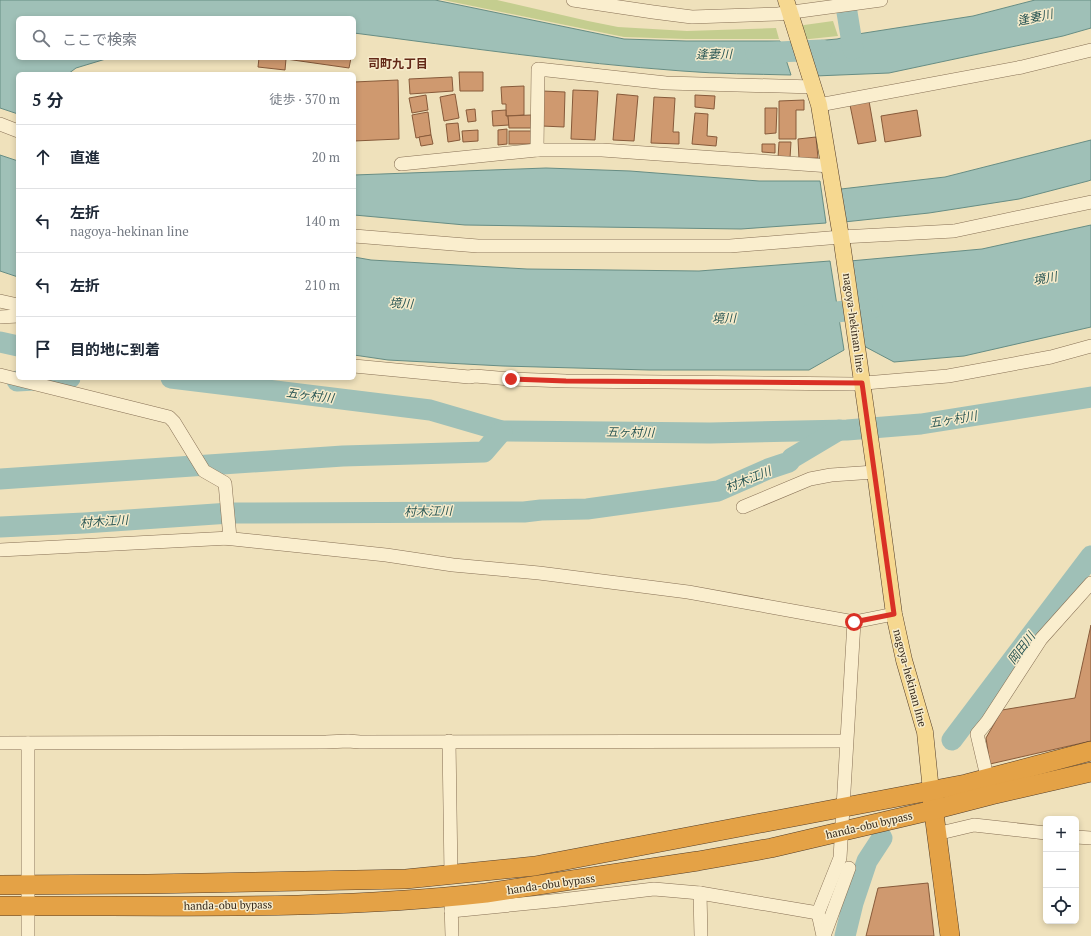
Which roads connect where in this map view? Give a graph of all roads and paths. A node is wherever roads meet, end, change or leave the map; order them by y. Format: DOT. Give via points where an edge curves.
graph roads {
  1 [pos="573,0"];
  2 [pos="881,0"];
  3 [pos="856,2"];
  4 [pos="793,8"];
  5 [pos="1091,50"];
  6 [pos="814,87"];
  7 [pos="819,105"];
  8 [pos="0,124"];
  9 [pos="16,130"];
  10 [pos="537,150"];
  11 [pos="402,164"];
  12 [pos="830,169"];
  13 [pos="1091,202"];
  14 [pos="356,236"];
  15 [pos="841,237"];
  16 [pos="0,301"];
  17 [pos="16,305"];
  18 [pos="16,316"];
  19 [pos="0,317"];
  20 [pos="1091,346"];
  21 [pos="356,366"];
  22 [pos="0,375"];
  23 [pos="16,379"];
  24 [pos="20,380"];
  25 [pos="863,383"];
  26 [pos="875,472"];
  27 [pos="743,507"];
  28 [pos="224,538"];
  29 [pos="0,550"];
  30 [pos="1091,583"];
  31 [pos="894,614"];
  32 [pos="854,622"];
  33 [pos="449,741"];
  34 [pos="846,741"];
  35 [pos="0,743"];
  36 [pos="28,743"];
  37 [pos="1091,751"];
  38 [pos="1091,772"];
  39 [pos="989,787"];
  40 [pos="931,791"];
  41 [pos="843,808"];
  42 [pos="934,810"];
  43 [pos="842,831"];
  44 [pos="1043,833"];
  45 [pos="936,834"];
  46 [pos="1079,836"];
  47 [pos="1091,838"];
  48 [pos="849,868"];
  49 [pos="451,875"];
  50 [pos="0,885"];
  51 [pos="29,885"];
  52 [pos="700,893"];
  53 [pos="451,904"];
  54 [pos="0,906"];
  55 [pos="29,906"];
  56 [pos="818,913"];
  57 [pos="28,936"];
  58 [pos="452,936"];
  59 [pos="701,936"];
  60 [pos="824,936"];
  61 [pos="950,936"];
  1 -- 4 [label="street" via="692,17 759,16"];
  2 -- 3 [label="street"];
  3 -- 4 [label="street"];
  4 -- 6 [label="main road, nagoya-hekinan line"];
  5 -- 7 [label="street" via="1022,66"];
  6 -- 7 [label="main road, nagoya-hekinan line"];
  6 -- 10 [label="street" via="666,83 538,69"];
  7 -- 12 [label="main road, nagoya-hekinan line"];
  8 -- 9 [label="street"];
  10 -- 11 [label="street"];
  10 -- 12 [label="street" via="602,150"];
  12 -- 15 [label="main road, nagoya-hekinan line"];
  13 -- 15 [label="street" via="954,231"];
  14 -- 15 [label="street" via="478,246 730,246"];
  15 -- 25 [label="main road, nagoya-hekinan line"];
  16 -- 17 [label="street"];
  18 -- 19 [label="street"];
  20 -- 25 [label="street" via="1051,357 948,376"];
  21 -- 25 [label="street" via="469,377 566,381"];
  22 -- 23 [label="street"];
  24 -- 28 [label="street" via="169,417 204,471 225,483 230,538"];
  25 -- 26 [label="main road, nagoya-hekinan line"];
  26 -- 27 [label="street" via="810,479"];
  26 -- 31 [label="main road, nagoya-hekinan line"];
  28 -- 29 [label="street"];
  28 -- 32 [label="street" via="688,592"];
  30 -- 39 [label="street" via="1041,639 977,734"];
  31 -- 32 [label="street"];
  31 -- 40 [label="main road, nagoya-hekinan line" via="904,660 925,732"];
  32 -- 34 [label="street"];
  33 -- 34 [label="street"];
  33 -- 36 [label="street"];
  33 -- 49 [label="street"];
  34 -- 41 [label="street"];
  35 -- 36 [label="street"];
  36 -- 51 [label="street"];
  37 -- 39 [label="highway, handa-obu bypass"];
  38 -- 39 [label="highway, handa-obu bypass"];
  39 -- 40 [label="highway, handa-obu bypass" via="966,784"];
  39 -- 42 [label="highway, handa-obu bypass"];
  40 -- 41 [label="highway, handa-obu bypass"];
  40 -- 42 [label="highway"];
  41 -- 43 [label="street"];
  41 -- 49 [label="highway, handa-obu bypass" via="535,866"];
  42 -- 43 [label="highway, handa-obu bypass"];
  42 -- 45 [label="highway"];
  43 -- 53 [label="highway, handa-obu bypass" via="771,848 698,861 486,893"];
  43 -- 56 [label="street" via="840,858"];
  44 -- 45 [label="street" via="974,825"];
  45 -- 61 [label="highway"];
  46 -- 47 [label="street"];
  48 -- 60 [label="street"];
  49 -- 51 [label="highway, handa-obu bypass" via="398,880"];
  50 -- 51 [label="highway, handa-obu bypass"];
  51 -- 55 [label="street"];
  52 -- 53 [label="street" via="654,889 561,900"];
  52 -- 56 [label="street"];
  52 -- 59 [label="street"];
  53 -- 55 [label="highway, handa-obu bypass"];
  53 -- 58 [label="street"];
  54 -- 55 [label="highway, handa-obu bypass"];
  55 -- 57 [label="street"];
  56 -- 60 [label="street"];
}
